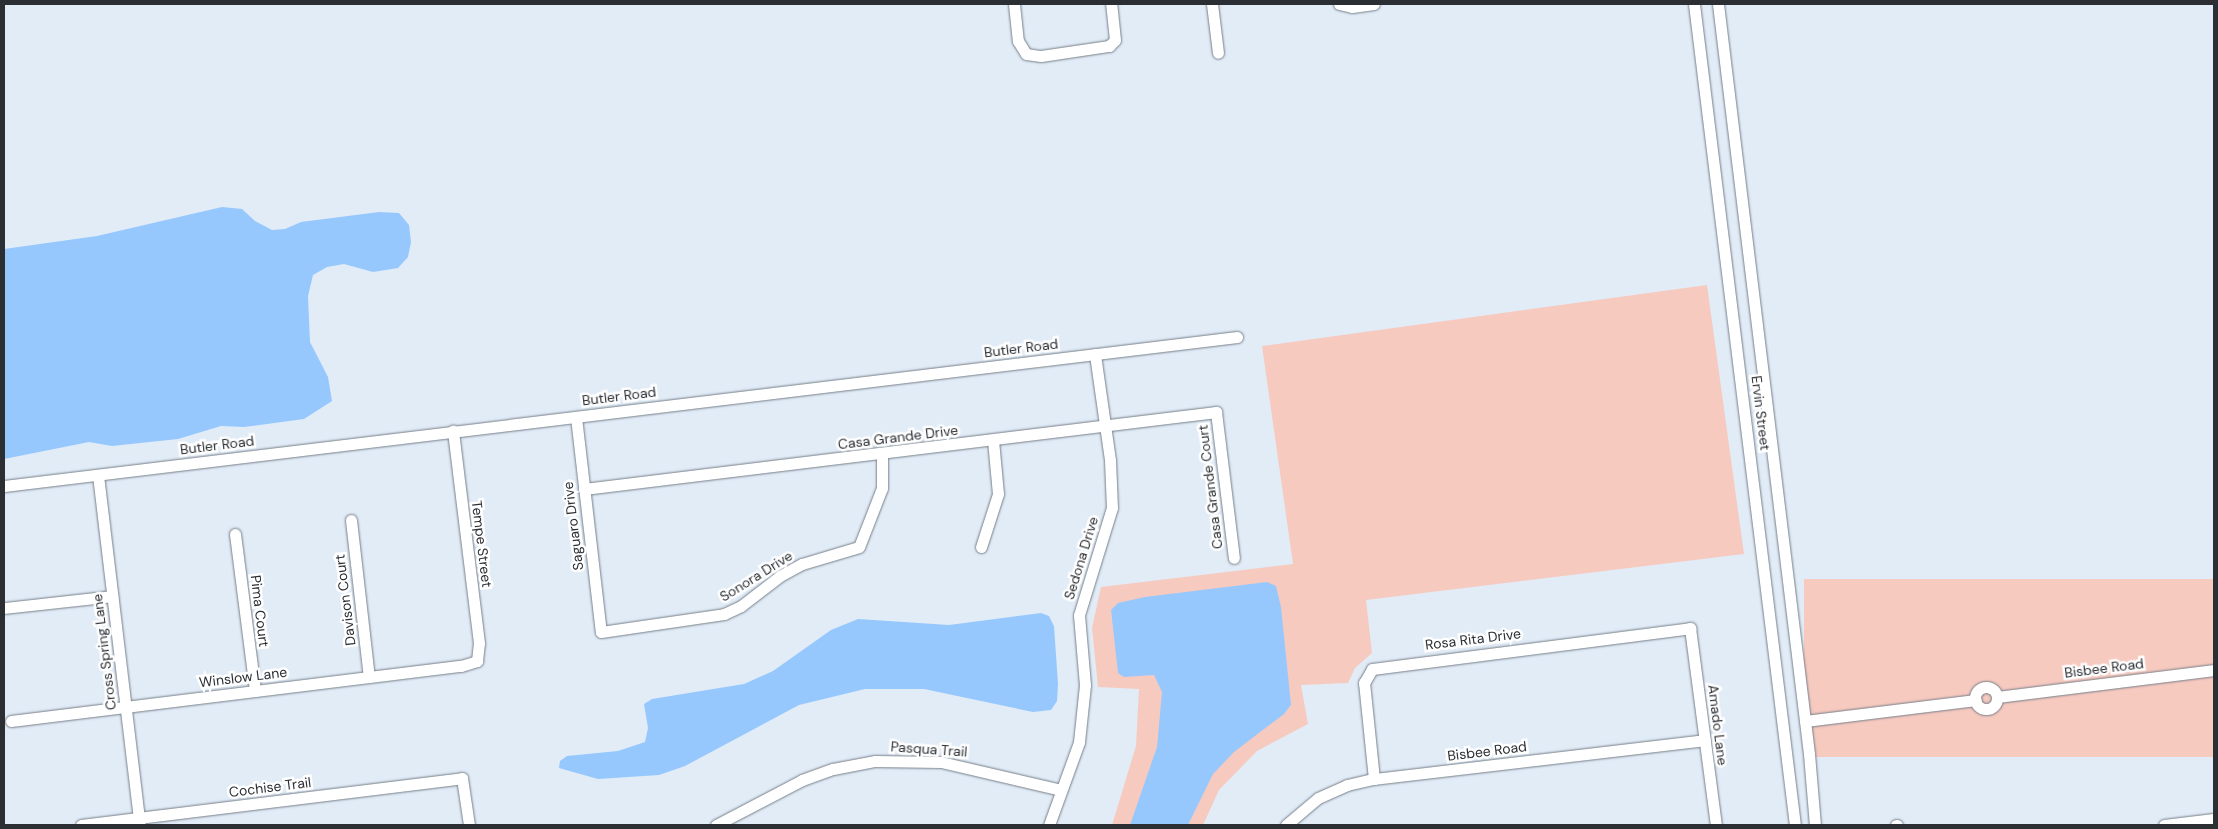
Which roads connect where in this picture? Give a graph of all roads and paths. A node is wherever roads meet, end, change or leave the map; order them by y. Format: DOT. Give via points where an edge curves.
graph roads {
  1 [pos="1014,4"];
  2 [pos="1111,4"];
  3 [pos="1212,4"];
  4 [pos="1340,4"];
  5 [pos="1374,4"];
  6 [pos="1694,4"];
  7 [pos="1718,4"];
  8 [pos="1218,53"];
  9 [pos="1237,337"];
  10 [pos="1095,354"];
  11 [pos="1216,412"];
  12 [pos="576,417"];
  13 [pos="1104,426"];
  14 [pos="452,431"];
  15 [pos="993,440"];
  16 [pos="882,454"];
  17 [pos="98,475"];
  18 [pos="4,486"];
  19 [pos="584,489"];
  20 [pos="351,520"];
  21 [pos="235,534"];
  22 [pos="981,547"];
  23 [pos="1234,558"];
  24 [pos="112,596"];
  25 [pos="4,608"];
  26 [pos="1690,628"];
  27 [pos="601,632"];
  28 [pos="477,661"];
  29 [pos="2214,670"];
  30 [pos="369,677"];
  31 [pos="255,691"];
  32 [pos="125,707"];
  33 [pos="11,721"];
  34 [pos="1805,721"];
  35 [pos="1705,740"];
  36 [pos="1374,779"];
  37 [pos="1061,790"];
  38 [pos="2214,819"];
  39 [pos="139,822"];
  40 [pos="81,825"];
  41 [pos="469,825"];
  42 [pos="716,825"];
  43 [pos="1050,825"];
  44 [pos="1286,825"];
  45 [pos="1716,825"];
  46 [pos="1795,825"];
  47 [pos="1815,825"];
  48 [pos="2164,825"];
  1 -- 2 [label="street" via="1020,44 1026,54 1041,56 1109,46 1115,40"];
  3 -- 8 [label="street"];
  4 -- 5 [label="street" via="1352,7"];
  6 -- 46 [label="street, Ervin Street"];
  7 -- 34 [label="street, Ervin Street"];
  9 -- 10 [label="street, Butler Road"];
  10 -- 12 [label="street, Butler Road"];
  10 -- 13 [label="street, Sedona Drive"];
  11 -- 13 [label="street, Casa Grande Drive"];
  11 -- 23 [label="street, Casa Grande Court"];
  12 -- 14 [label="street, Butler Road"];
  12 -- 19 [label="street, Saguaro Drive"];
  13 -- 15 [label="street, Casa Grande Drive"];
  13 -- 37 [label="street, Sedona Drive" via="1112,508 1079,615 1084,712 1079,742"];
  14 -- 17 [label="street, Butler Road"];
  14 -- 28 [label="street, Tempe Street" via="479,643"];
  15 -- 16 [label="street, Casa Grande Drive"];
  15 -- 22 [label="street" via="998,494"];
  16 -- 19 [label="street, Casa Grande Drive"];
  16 -- 27 [label="street, Sonora Drive" via="882,488 859,547 795,568 741,606 724,614"];
  17 -- 18 [label="street, Butler Road"];
  17 -- 24 [label="street, Cross Spring Lane"];
  19 -- 27 [label="street, Saguaro Drive"];
  20 -- 30 [label="street, Davison Court"];
  21 -- 31 [label="street, Pima Court"];
  24 -- 25 [label="street"];
  24 -- 32 [label="street, Cross Spring Lane"];
  26 -- 35 [label="street, Amado Lane"];
  26 -- 36 [label="street, Rosa Rita Drive" via="1372,669 1364,683"];
  28 -- 30 [label="street, Winslow Lane" via="461,666"];
  29 -- 34 [label="street, Bisbee Road" via="1997,697 1992,689 1985,687 1979,690 1976,700"];
  30 -- 31 [label="street, Winslow Lane"];
  31 -- 32 [label="street, Winslow Lane"];
  32 -- 33 [label="street, Winslow Lane"];
  32 -- 39 [label="street, Cross Spring Lane"];
  34 -- 47 [label="street, Ervin Street"];
  35 -- 36 [label="street, Bisbee Road"];
  35 -- 45 [label="street, Amado Lane"];
  36 -- 44 [label="street, Bisbee Road" via="1347,785 1318,798"];
  37 -- 42 [label="street, Pasqua Trail" via="941,762 875,760 802,780"];
  37 -- 43 [label="street, Sedona Drive"];
  38 -- 48 [label="street"];
  39 -- 40 [label="street, Cochise Trail"];
  39 -- 41 [label="street, Cochise Trail" via="462,778"];
}
